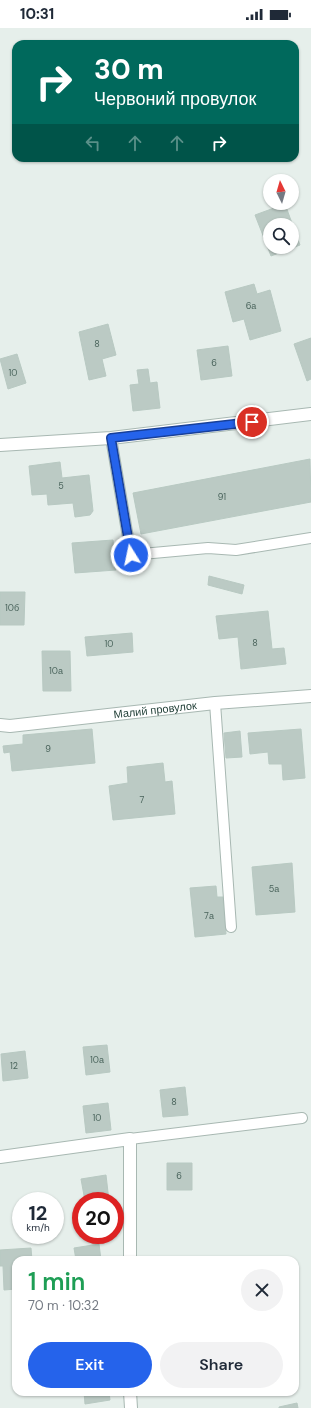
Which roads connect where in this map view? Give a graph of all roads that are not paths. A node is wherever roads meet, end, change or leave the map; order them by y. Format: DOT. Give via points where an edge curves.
graph roads {
  1 [pos="311,414"];
  2 [pos="111,438"];
  3 [pos="0,445"];
  4 [pos="311,538"];
  5 [pos="311,696"];
  6 [pos="215,703"];
  7 [pos="0,725"];
  8 [pos="231,927"];
  9 [pos="302,1118"];
  10 [pos="130,1139"];
  11 [pos="0,1157"];
  12 [pos="130,1256"];
  13 [pos="130,1396"];
  14 [pos="130,1408"];
  1 -- 2 [label="street"];
  2 -- 3 [label="street"];
  2 -- 4 [label="lane" via="131,555 208,548 236,550"];
  5 -- 6 [label="street, Малий провулок"];
  6 -- 7 [label="street, Малий провулок" via="10,726"];
  6 -- 8 [label="lane"];
  9 -- 10 [label="lane"];
  10 -- 11 [label="street"];
  10 -- 12 [label="street"];
  13 -- 14 [label="street"];
}
